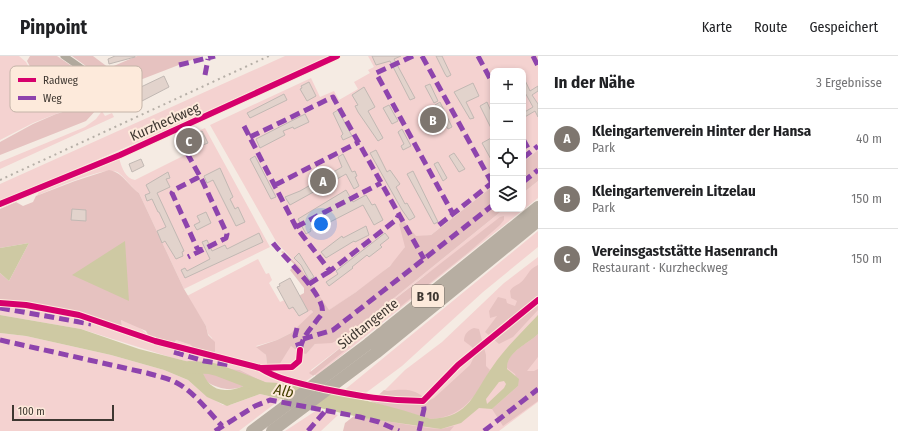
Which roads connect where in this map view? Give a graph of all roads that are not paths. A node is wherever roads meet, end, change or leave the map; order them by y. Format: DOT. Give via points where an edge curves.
graph roads {
  1 [pos="64,56"];
  2 [pos="337,56"];
  3 [pos="78,66"];
  4 [pos="0,204"];
  5 [pos="538,207"];
  6 [pos="538,221"];
  7 [pos="252,431"];
  8 [pos="272,431"];
  1 -- 3 [label="street"];
  2 -- 4 [label="street, Kurzheckweg" via="120,155"];
  5 -- 7 [label="highway, Südtangente / B 10" via="368,344"];
  6 -- 8 [label="highway, Südtangente / B 10" via="332,387"];
}
